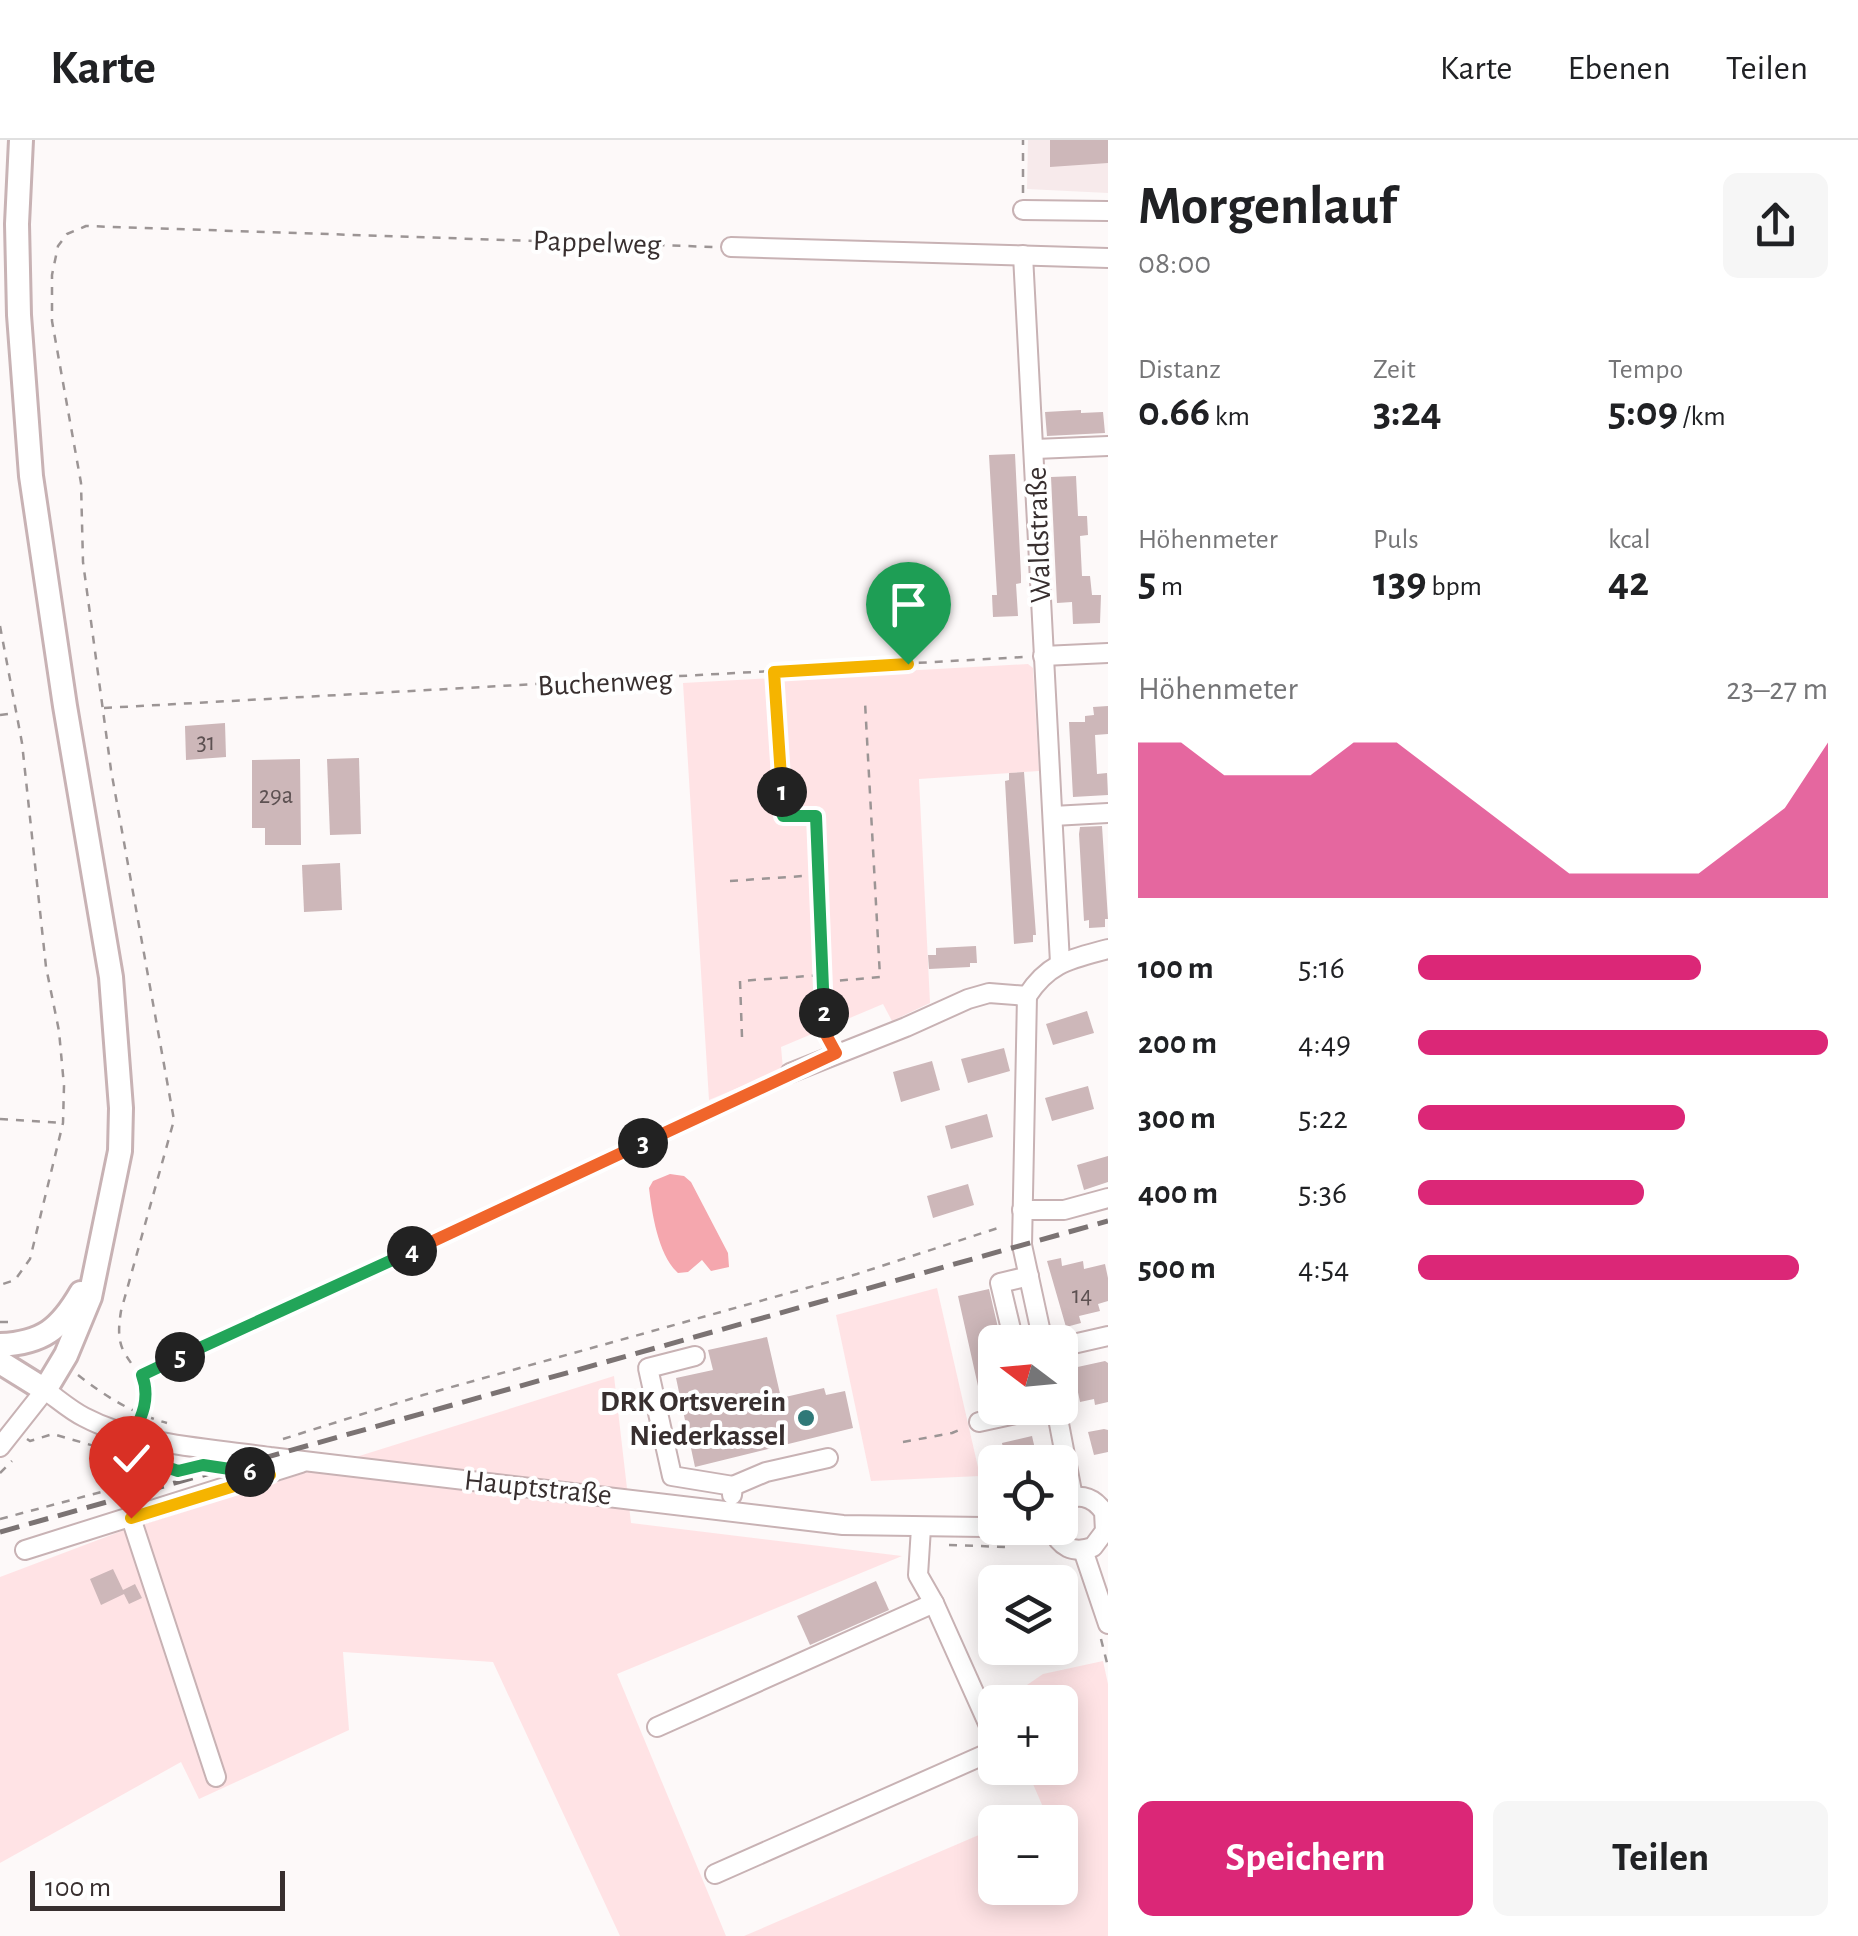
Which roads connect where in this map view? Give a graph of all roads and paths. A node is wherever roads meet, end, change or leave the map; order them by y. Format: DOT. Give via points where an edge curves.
graph roads {
  1 [pos="21,140"];
  2 [pos="1023,210"];
  3 [pos="1107,211"];
  4 [pos="732,247"];
  5 [pos="1023,255"];
  6 [pos="1108,258"];
  7 [pos="1108,446"];
  8 [pos="1035,449"];
  9 [pos="0,626"];
  10 [pos="1108,653"];
  11 [pos="1043,656"];
  12 [pos="774,672"];
  13 [pos="865,702"];
  14 [pos="102,708"];
  15 [pos="17,713"];
  16 [pos="0,715"];
  17 [pos="1108,813"];
  18 [pos="1053,816"];
  19 [pos="818,875"];
  20 [pos="730,881"];
  21 [pos="1108,949"];
  22 [pos="1060,962"];
  23 [pos="822,975"];
  24 [pos="823,982"];
  25 [pos="1026,996"];
  26 [pos="742,1036"];
  27 [pos="836,1053"];
  28 [pos="790,1073"];
  29 [pos="0,1120"];
  30 [pos="63,1123"];
  31 [pos="1108,1198"];
  32 [pos="1022,1215"];
  33 [pos="98,1264"];
  34 [pos="1029,1276"];
  35 [pos="0,1285"];
  36 [pos="0,1322"];
  37 [pos="1010,1325"];
  38 [pos="1039,1325"];
  39 [pos="1108,1336"];
  40 [pos="35,1338"];
  41 [pos="1078,1343"];
  42 [pos="0,1345"];
  43 [pos="695,1356"];
  44 [pos="0,1362"];
  45 [pos="61,1362"];
  46 [pos="142,1375"];
  47 [pos="45,1390"];
  48 [pos="143,1416"];
  49 [pos="978,1422"];
  50 [pos="169,1424"];
  51 [pos="16,1430"];
  52 [pos="133,1434"];
  53 [pos="280,1440"];
  54 [pos="903,1442"];
  55 [pos="0,1447"];
  56 [pos="125,1453"];
  57 [pos="828,1458"];
  58 [pos="307,1461"];
  59 [pos="203,1465"];
  60 [pos="178,1471"];
  61 [pos="733,1486"];
  62 [pos="1078,1499"];
  63 [pos="730,1510"];
  64 [pos="131,1518"];
  65 [pos="0,1519"];
  66 [pos="1107,1520"];
  67 [pos="978,1532"];
  68 [pos="920,1536"];
  69 [pos="1063,1545"];
  70 [pos="1013,1546"];
  71 [pos="26,1550"];
  72 [pos="1083,1550"];
  73 [pos="934,1603"];
  74 [pos="1107,1618"];
  75 [pos="978,1700"];
  76 [pos="658,1727"];
  77 [pos="978,1758"];
  78 [pos="216,1777"];
  79 [pos="715,1874"];
  1 -- 33 [label="main road" via="19,315 31,476 111,977 119,1089 120,1151"];
  2 -- 3 [label="street"];
  4 -- 5 [label="street"];
  4 -- 14 [label="path, Pappelweg" via="86,226 67,234 52,276 52,321 82,483 83,562"];
  5 -- 6 [label="street"];
  5 -- 8 [label="street, Waldstraße"];
  7 -- 8 [label="street"];
  8 -- 11 [label="street, Waldstraße"];
  9 -- 15 [label="path"];
  10 -- 11 [label="street"];
  11 -- 12 [label="path, Buchenweg"];
  11 -- 18 [label="street, Waldstraße"];
  12 -- 14 [label="path, Buchenweg"];
  12 -- 19 [label="path" via="783,816 816,816"];
  13 -- 24 [label="path" via="880,978"];
  14 -- 46 [label="path" via="174,1120 121,1310 124,1352"];
  15 -- 16 [label="path"];
  15 -- 30 [label="path" via="59,1031"];
  17 -- 18 [label="street"];
  18 -- 22 [label="street, Waldstraße"];
  19 -- 20 [label="path"];
  19 -- 23 [label="path"];
  21 -- 22 [label="street"];
  22 -- 25 [label="street"];
  23 -- 24 [label="path"];
  23 -- 26 [label="path" via="740,982"];
  24 -- 27 [label="path" via="824,1031"];
  25 -- 27 [label="street" via="968,999"];
  25 -- 32 [label="street"];
  27 -- 28 [label="street"];
  28 -- 46 [label="path"];
  29 -- 30 [label="path"];
  30 -- 35 [label="path" via="30,1259 15,1280"];
  31 -- 32 [label="street"];
  32 -- 34 [label="street"];
  32 -- 53 [label="path" via="857,1274"];
  33 -- 40 [label="main road" via="68,1316"];
  33 -- 45 [label="main road" via="81,1324"];
  34 -- 37 [label="street" via="1000,1282"];
  34 -- 38 [label="street"];
  36 -- 40 [label="path" via="30,1326"];
  39 -- 41 [label="street"];
  40 -- 42 [label="main road"];
  43 -- 61 [label="street" via="648,1368 672,1476"];
  44 -- 47 [label="main road"];
  45 -- 47 [label="main road"];
  45 -- 48 [label="path"];
  46 -- 48 [label="path" via="148,1390"];
  47 -- 51 [label="street"];
  47 -- 52 [label="street, Hauptstraße" via="82,1417"];
  48 -- 50 [label="path"];
  48 -- 52 [label="path"];
  49 -- 54 [label="path"];
  51 -- 55 [label="street"];
  51 -- 56 [label="path" via="30,1442 53,1434"];
  52 -- 56 [label="path"];
  52 -- 58 [label="street, Hauptstraße"];
  56 -- 60 [label="path"];
  57 -- 61 [label="street"];
  58 -- 63 [label="street, Hauptstraße"];
  58 -- 64 [label="street"];
  59 -- 60 [label="path"];
  60 -- 65 [label="path"];
  61 -- 63 [label="street"];
  62 -- 66 [label="street" via="1090,1498"];
  63 -- 68 [label="street, Hauptstraße"];
  64 -- 71 [label="street"];
  64 -- 78 [label="street"];
  66 -- 72 [label="street" via="1100,1540"];
  67 -- 68 [label="street, Hauptstraße"];
  68 -- 70 [label="path"];
  68 -- 73 [label="street" via="918,1575"];
  69 -- 72 [label="street"];
  72 -- 74 [label="street"];
  73 -- 75 [label="street"];
  73 -- 76 [label="street"];
  77 -- 79 [label="street"];
}
